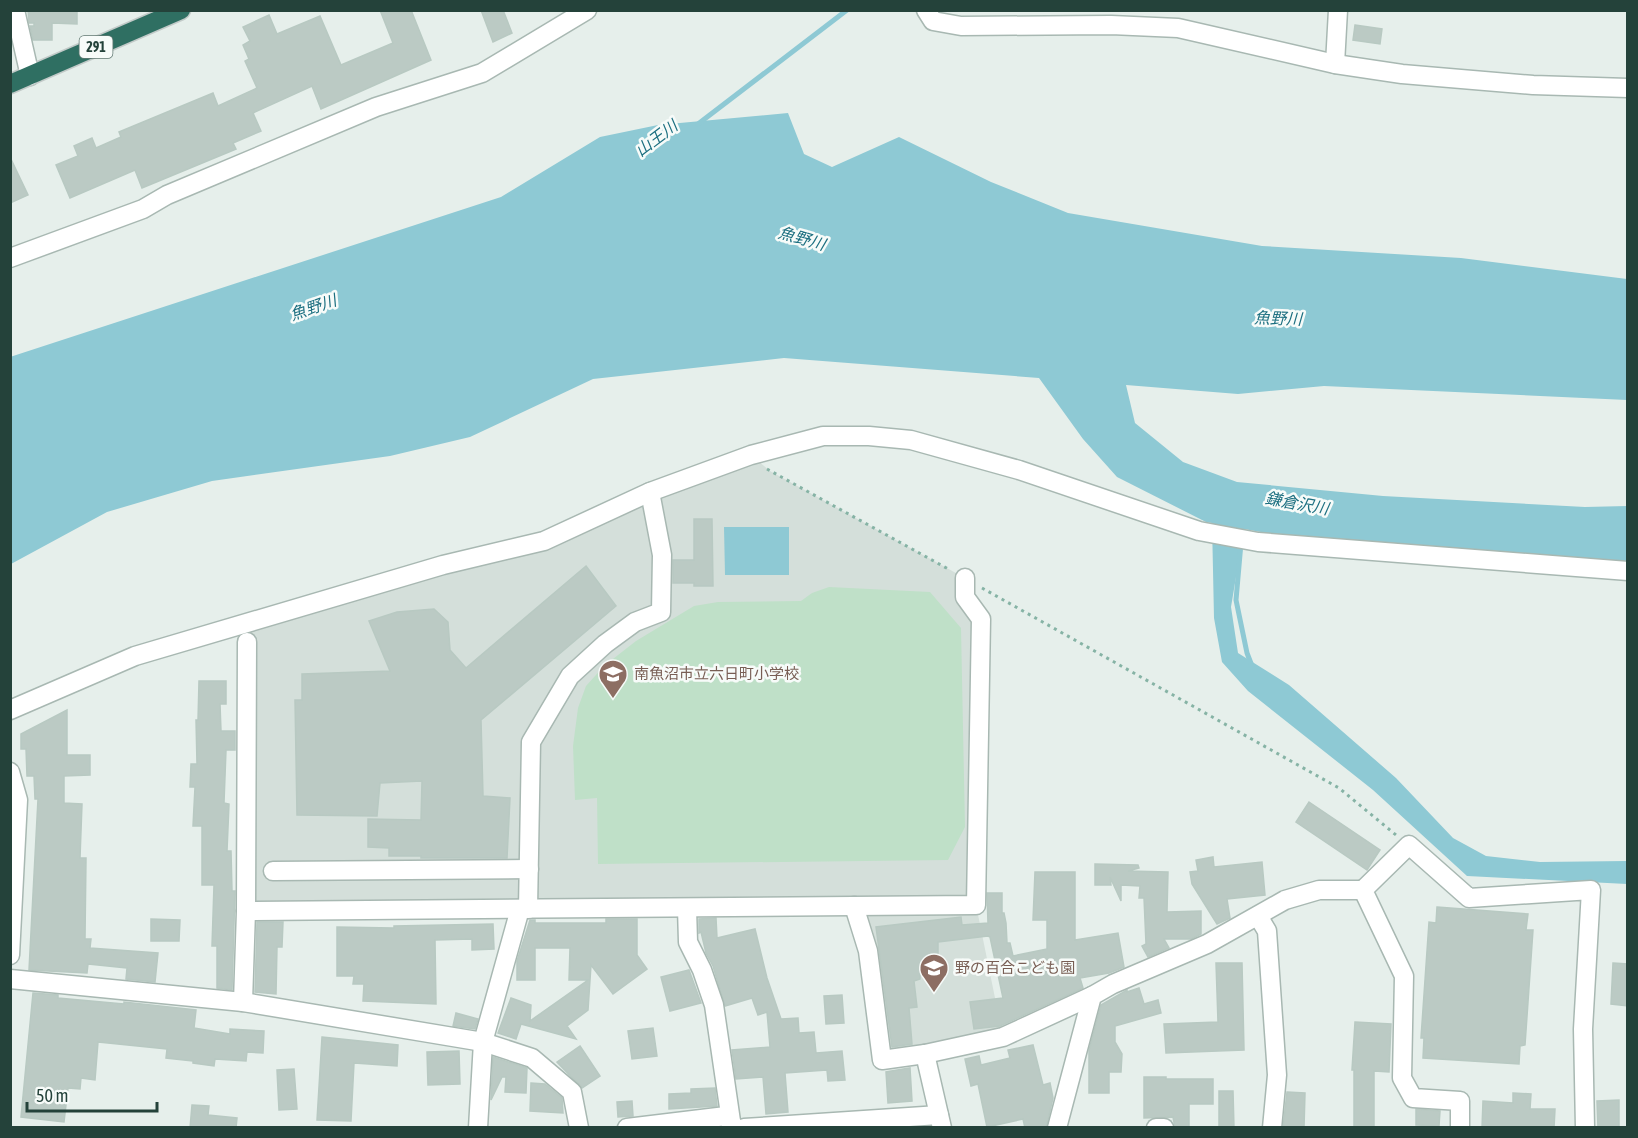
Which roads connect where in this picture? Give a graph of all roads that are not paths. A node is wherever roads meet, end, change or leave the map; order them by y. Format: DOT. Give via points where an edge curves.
graph roads {
  1 [pos="15,10"];
  2 [pos="181,10"];
  3 [pos="587,10"];
  4 [pos="926,10"];
  5 [pos="1338,10"];
  6 [pos="1335,64"];
  7 [pos="30,76"];
  8 [pos="10,84"];
  9 [pos="1628,88"];
  10 [pos="10,258"];
  11 [pos="650,492"];
  12 [pos="1628,571"];
  13 [pos="965,578"];
  14 [pos="247,642"];
  15 [pos="10,710"];
  16 [pos="10,772"];
  17 [pos="529,869"];
  18 [pos="273,871"];
  19 [pos="1363,890"];
  20 [pos="854,906"];
  21 [pos="687,908"];
  22 [pos="524,909"];
  23 [pos="246,911"];
  24 [pos="1258,916"];
  25 [pos="10,955"];
  26 [pos="10,979"];
  27 [pos="1092,996"];
  28 [pos="243,1002"];
  29 [pos="483,1042"];
  30 [pos="925,1054"];
  31 [pos="941,1121"];
  32 [pos="736,1127"];
  33 [pos="478,1128"];
  34 [pos="579,1128"];
  35 [pos="627,1128"];
  36 [pos="1057,1128"];
  37 [pos="1156,1128"];
  38 [pos="1164,1128"];
  39 [pos="1272,1128"];
  40 [pos="1460,1128"];
  41 [pos="1585,1128"];
  1 -- 7 [label="street"];
  2 -- 7 [label="highway, 291"];
  3 -- 10 [label="street" via="482,73 376,107 167,195 143,209"];
  4 -- 6 [label="street" via="933,21 961,26 1178,28"];
  5 -- 6 [label="street"];
  6 -- 9 [label="street" via="1521,84"];
  7 -- 8 [label="highway, 291"];
  11 -- 12 [label="street" via="751,455 823,436 869,436 911,440 1019,470 1199,531 1230,537"];
  11 -- 15 [label="street" via="544,541 443,565 135,656"];
  11 -- 17 [label="street" via="662,555 660,612 635,622 570,676 531,742"];
  13 -- 20 [label="street" via="965,597 981,619 976,905"];
  14 -- 23 [label="street"];
  16 -- 25 [label="street" via="18,800"];
  17 -- 18 [label="street"];
  17 -- 22 [label="street"];
  19 -- 24 [label="street" via="1319,890 1285,900"];
  19 -- 40 [label="street" via="1404,976 1402,1078 1413,1098 1460,1101"];
  19 -- 41 [label="street" via="1409,845 1469,898 1591,890 1584,1029"];
  20 -- 21 [label="street"];
  20 -- 30 [label="street" via="868,951 882,1059"];
  21 -- 22 [label="street"];
  21 -- 32 [label="street" via="688,942 714,1005"];
  22 -- 23 [label="street"];
  22 -- 29 [label="street"];
  23 -- 28 [label="street"];
  24 -- 27 [label="street" via="1207,944"];
  24 -- 39 [label="street" via="1267,932 1277,1075"];
  26 -- 28 [label="street"];
  27 -- 30 [label="street" via="1003,1037"];
  27 -- 36 [label="street"];
  28 -- 29 [label="street"];
  29 -- 33 [label="street"];
  29 -- 34 [label="street" via="532,1058 572,1092"];
  30 -- 31 [label="street"];
  31 -- 32 [label="street"];
  32 -- 35 [label="street" via="726,1116"];
  37 -- 38 [label="street"];
}
